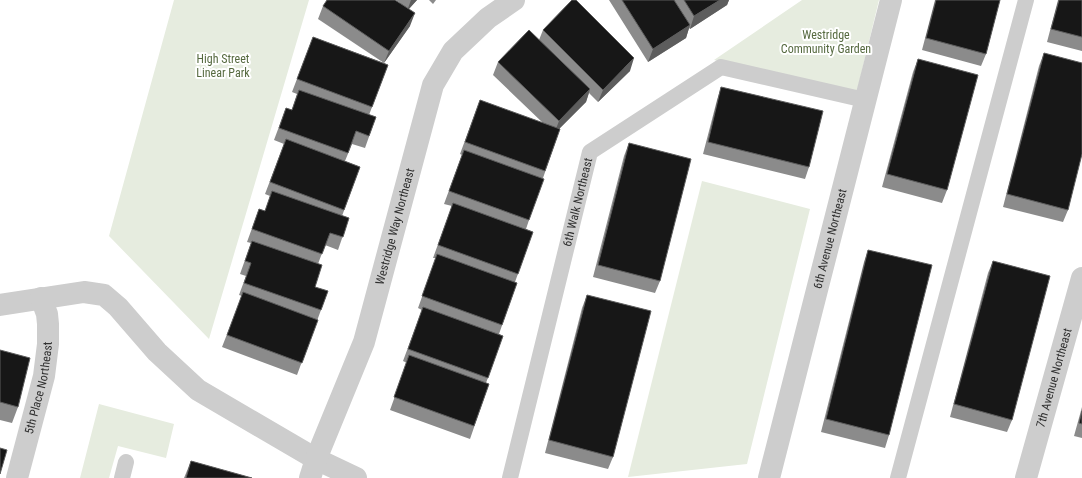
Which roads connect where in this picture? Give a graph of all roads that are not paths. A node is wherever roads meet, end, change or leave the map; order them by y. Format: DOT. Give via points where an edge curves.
graph roads {
  1 [pos="514,0"];
  2 [pos="891,0"];
  3 [pos="1026,0"];
  4 [pos="865,100"];
  5 [pos="1082,278"];
  6 [pos="41,298"];
  7 [pos="0,306"];
  8 [pos="126,462"];
  9 [pos="313,468"];
  10 [pos="17,478"];
  11 [pos="122,478"];
  12 [pos="356,478"];
  13 [pos="510,478"];
  14 [pos="769,478"];
  15 [pos="898,478"];
  16 [pos="1026,478"];
  1 -- 9 [label="street, Westridge Way Northeast" via="488,18 453,51 433,86 364,342"];
  2 -- 4 [label="street, 6th Avenue Northeast"];
  3 -- 15 [label="lane"];
  4 -- 13 [label="lane, 6th Walk Northeast" via="721,67 590,152"];
  4 -- 14 [label="street, 6th Avenue Northeast"];
  5 -- 16 [label="street, 7th Avenue Northeast"];
  6 -- 7 [label="street"];
  6 -- 9 [label="street" via="84,292 104,295 118,307 157,352 198,390"];
  6 -- 10 [label="street, 5th Place Northeast" via="48,324 44,376"];
  8 -- 11 [label="lane"];
  9 -- 12 [label="street"];
}
